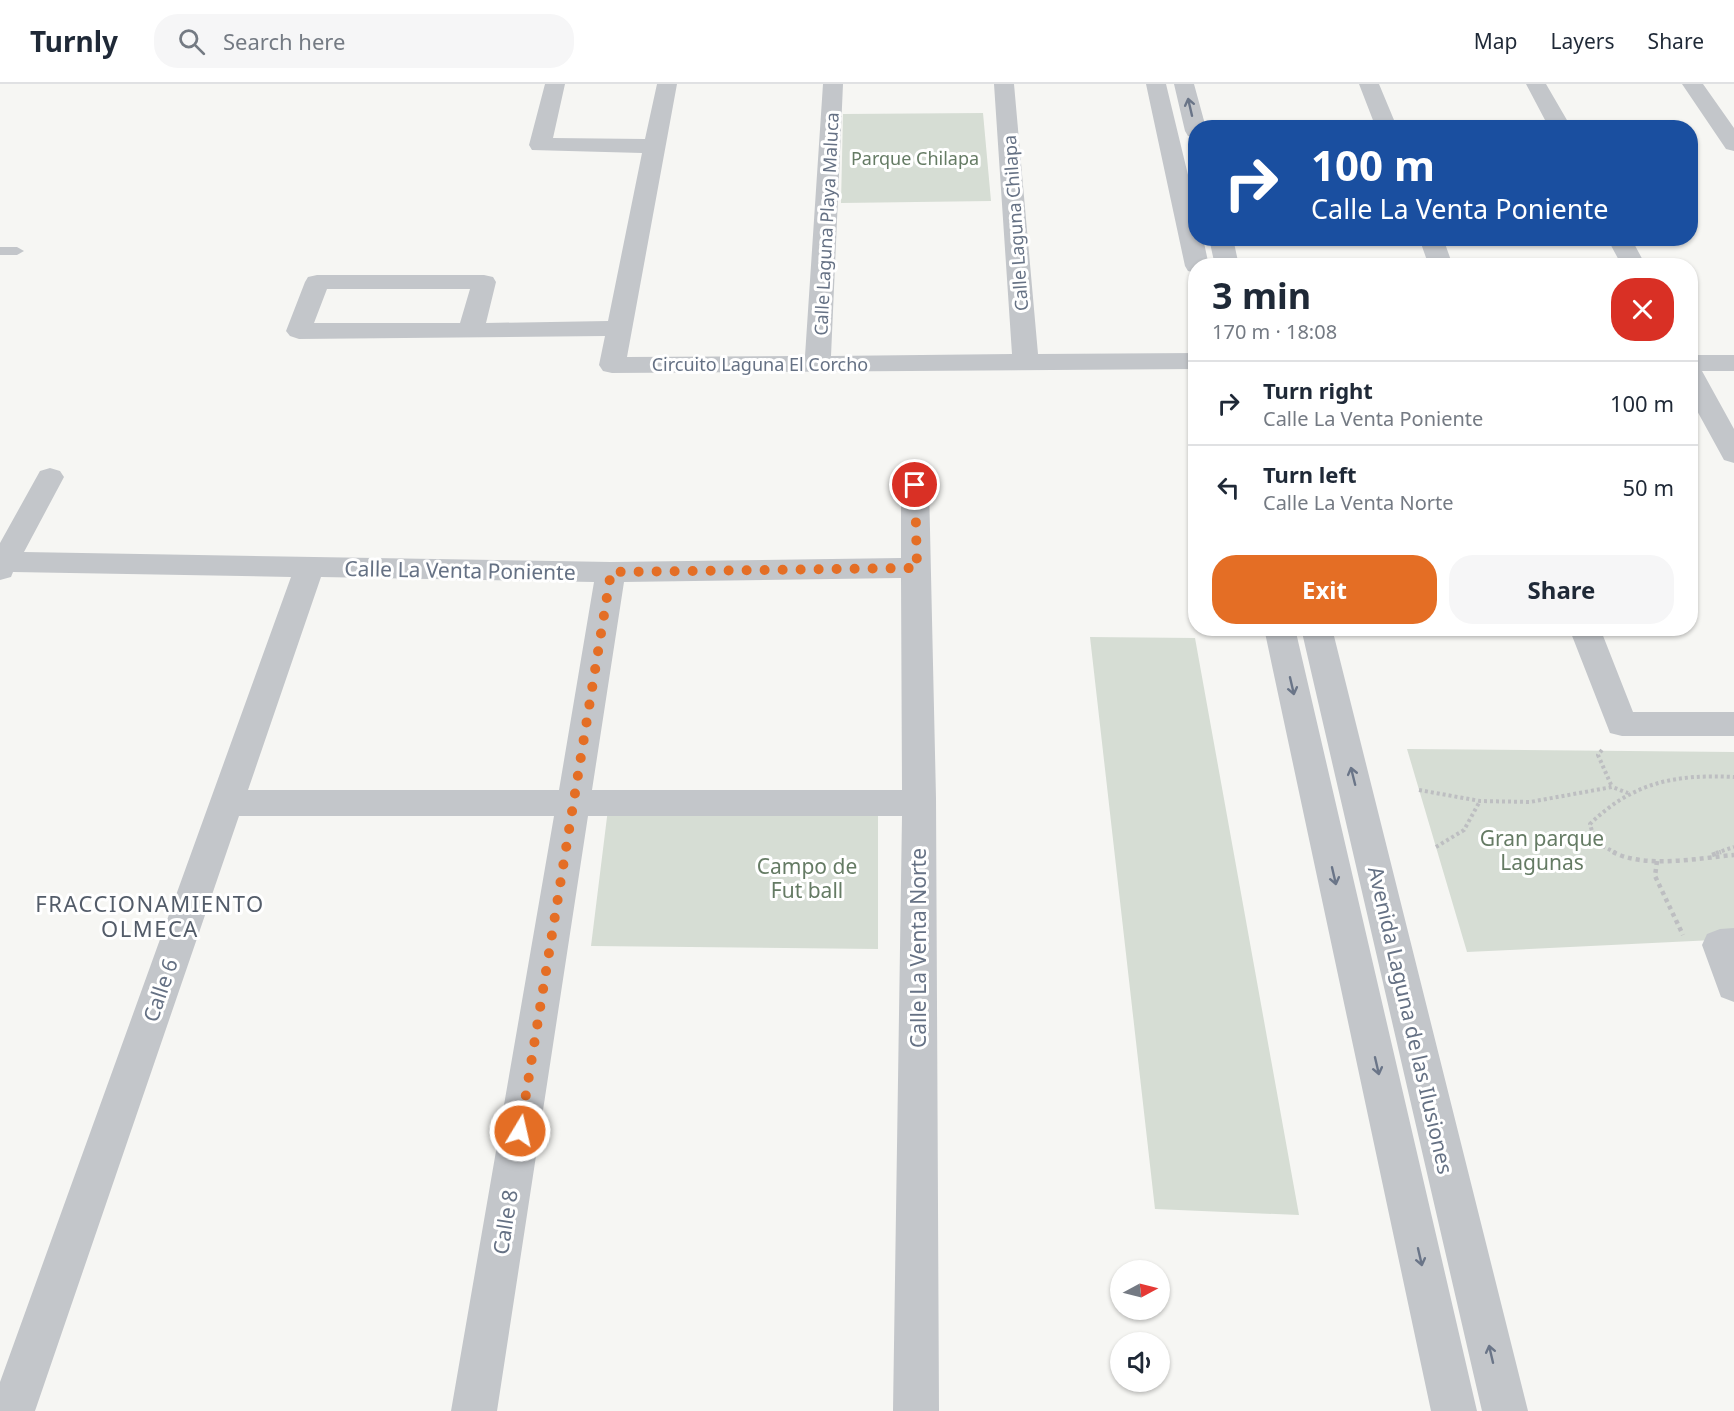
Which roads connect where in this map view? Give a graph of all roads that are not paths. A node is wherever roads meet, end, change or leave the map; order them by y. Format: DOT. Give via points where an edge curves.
graph roads {
  1 [pos="555,84"];
  2 [pos="667,84"];
  3 [pos="833,84"];
  4 [pos="1004,84"];
  5 [pos="1156,84"];
  6 [pos="1184,84"];
  7 [pos="1369,84"];
  8 [pos="1536,84"];
  9 [pos="1692,84"];
  10 [pos="1193,120"];
  11 [pos="1384,120"];
  12 [pos="1556,120"];
  13 [pos="1734,144"];
  14 [pos="655,146"];
  15 [pos="1185,163"];
  16 [pos="1188,189"];
  17 [pos="0,251"];
  18 [pos="17,251"];
  19 [pos="619,328"];
  20 [pos="471,331"];
  21 [pos="1188,361"];
  22 [pos="1026,362"];
  23 [pos="1698,363"];
  24 [pos="1734,363"];
  25 [pos="818,364"];
  26 [pos="1698,388"];
  27 [pos="1734,454"];
  28 [pos="50,477"];
  29 [pos="915,485"];
  30 [pos="2,566"];
  31 [pos="917,568"];
  32 [pos="309,569"];
  33 [pos="611,572"];
  34 [pos="1281,636"];
  35 [pos="1318,636"];
  36 [pos="1587,636"];
  37 [pos="1734,724"];
  38 [pos="225,803"];
  39 [pos="919,803"];
  40 [pos="573,804"];
  41 [pos="1324,830"];
  42 [pos="1366,830"];
  43 [pos="1727,945"];
  44 [pos="1734,986"];
  45 [pos="12,1411"];
  46 [pos="474,1411"];
  47 [pos="916,1411"];
  48 [pos="1454,1411"];
  49 [pos="1505,1411"];
  1 -- 14 [label="street" via="540,145"];
  2 -- 14 [label="street, Circuito Laguna El Corcho"];
  3 -- 25 [label="street, Calle Laguna Playa Maluca"];
  4 -- 22 [label="street, Calle Laguna Chilapa"];
  5 -- 15 [label="street"];
  10 -- 6 [label="street, one-way"];
  7 -- 11 [label="street"];
  8 -- 12 [label="street"];
  9 -- 13 [label="street"];
  14 -- 19 [label="street, Circuito Laguna El Corcho"];
  15 -- 16 [label="street"];
  17 -- 18 [label="lane"];
  19 -- 20 [label="street"];
  19 -- 25 [label="street, Circuito Laguna El Corcho" via="612,365"];
  20 -- 20 [label="street" via="484,282 317,282 299,331"];
  21 -- 22 [label="street, Circuito Laguna El Corcho"];
  22 -- 25 [label="street, Circuito Laguna El Corcho"];
  23 -- 24 [label="street"];
  26 -- 27 [label="street"];
  28 -- 30 [label="street"];
  29 -- 31 [label="street, Calle La Venta Norte"];
  30 -- 32 [label="street, Calle La Venta Poniente"];
  31 -- 33 [label="street, Calle La Venta Poniente"];
  31 -- 39 [label="street, Calle La Venta Norte"];
  32 -- 33 [label="street, Calle La Venta Poniente"];
  32 -- 38 [label="street, Calle 6"];
  33 -- 40 [label="street, Calle 8"];
  34 -- 41 [label="street, Avenida Laguna de las Ilusiones, one-way"];
  42 -- 35 [label="street, Avenida Laguna de las Ilusiones, one-way"];
  36 -- 37 [label="street" via="1622,724"];
  38 -- 40 [label="street"];
  38 -- 45 [label="street, Calle 6"];
  39 -- 40 [label="street"];
  39 -- 47 [label="street, Calle La Venta Norte"];
  40 -- 46 [label="street, Calle 8"];
  41 -- 42 [label="street"];
  41 -- 48 [label="street, Avenida Laguna de las Ilusiones, one-way"];
  49 -- 42 [label="street, Avenida Laguna de las Ilusiones, one-way"];
  43 -- 44 [label="street"];
}
